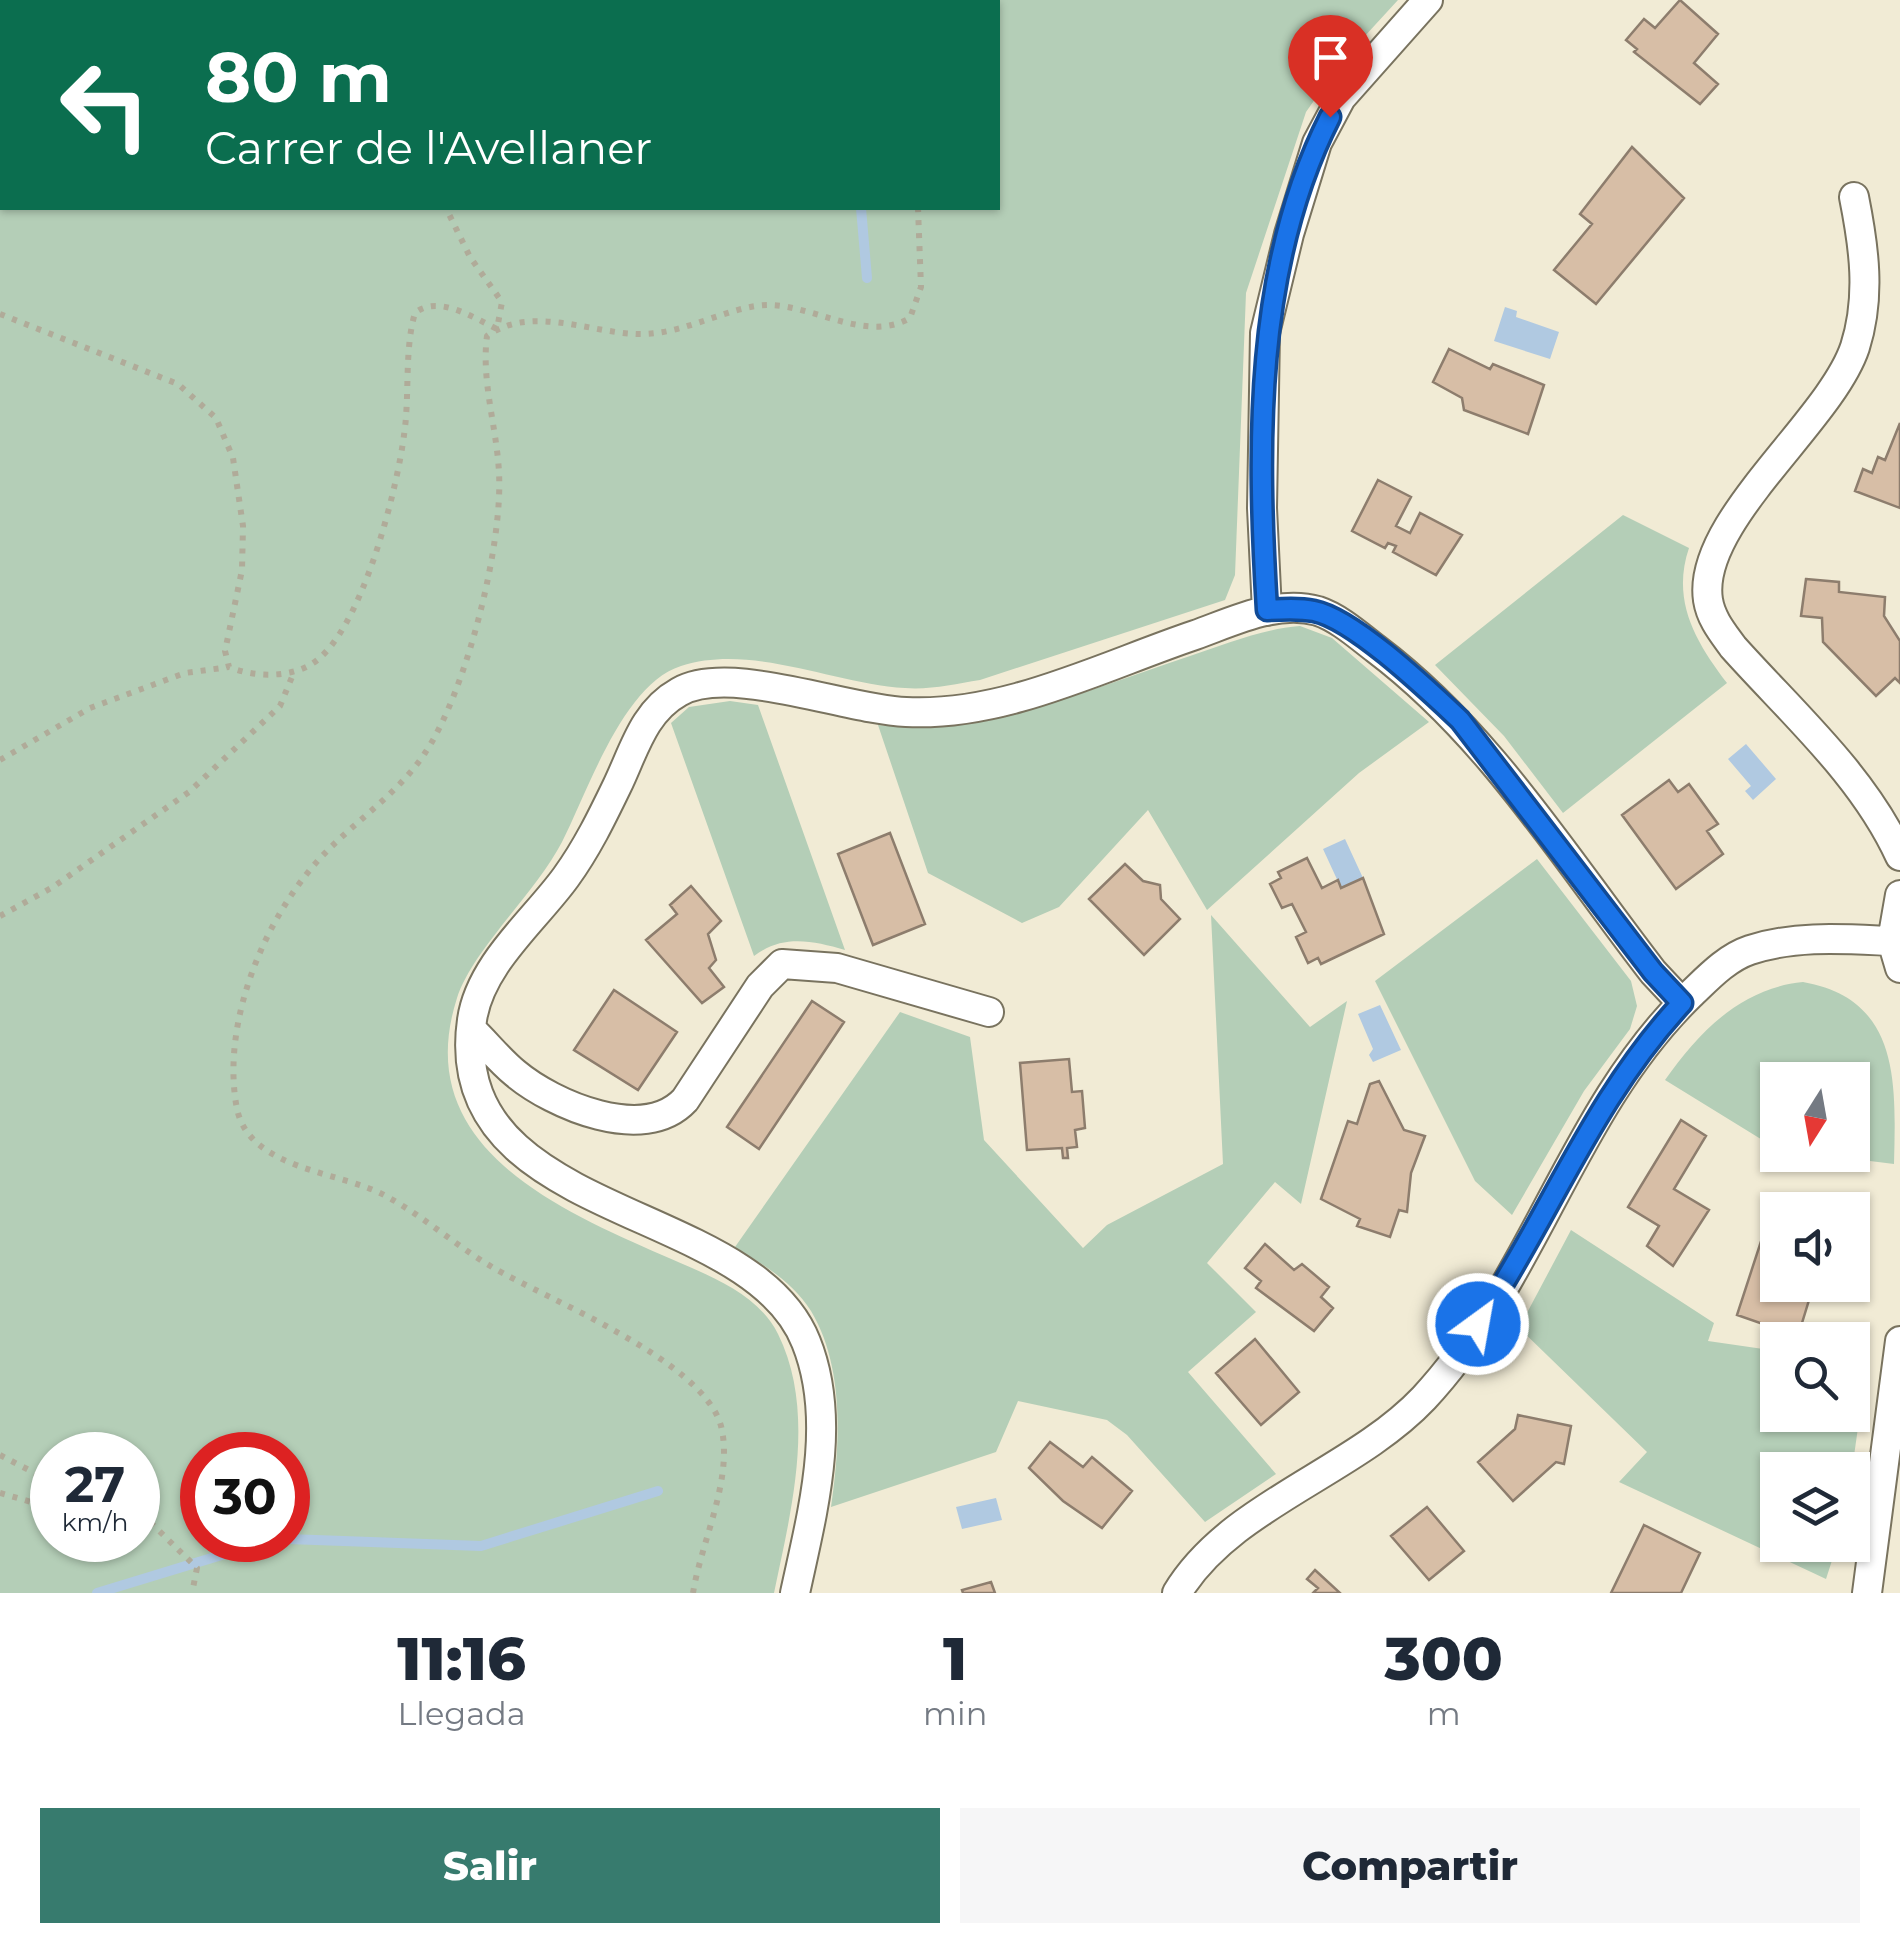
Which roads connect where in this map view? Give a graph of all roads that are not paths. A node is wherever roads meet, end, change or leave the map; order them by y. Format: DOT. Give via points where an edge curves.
graph roads {
  1 [pos="1428,0"];
  2 [pos="1854,197"];
  3 [pos="1267,610"];
  4 [pos="1900,856"];
  5 [pos="1900,895"];
  6 [pos="1896,954"];
  7 [pos="1682,1003"];
  8 [pos="989,1012"];
  9 [pos="471,1029"];
  10 [pos="1900,1341"];
  11 [pos="795,1593"];
  12 [pos="1177,1593"];
  13 [pos="1867,1593"];
  1 -- 3 [label="street" via="1341,98 1317,143 1289,234 1266,333"];
  2 -- 4 [label="street" via="1866,282 1855,346 1833,392 1732,524 1714,559 1708,600 1733,647 1883,818"];
  3 -- 7 [label="street" via="1319,612 1438,699"];
  3 -- 9 [label="street" via="1014,698 950,710 904,712 732,681 684,688 640,732 585,850 489,975"];
  5 -- 6 [label="street"];
  6 -- 7 [label="street" via="1788,941 1746,952"];
  7 -- 12 [label="street" via="1590,1124 1496,1298 1425,1396 1350,1460 1232,1535 1192,1568"];
  8 -- 9 [label="street" via="837,968 782,964 768,974 677,1109 638,1119 596,1113 550,1095 514,1073"];
  9 -- 11 [label="street" via="474,1076 519,1150 570,1187 747,1271 794,1318 808,1344 820,1406 814,1499"];
  10 -- 13 [label="street"];
}
